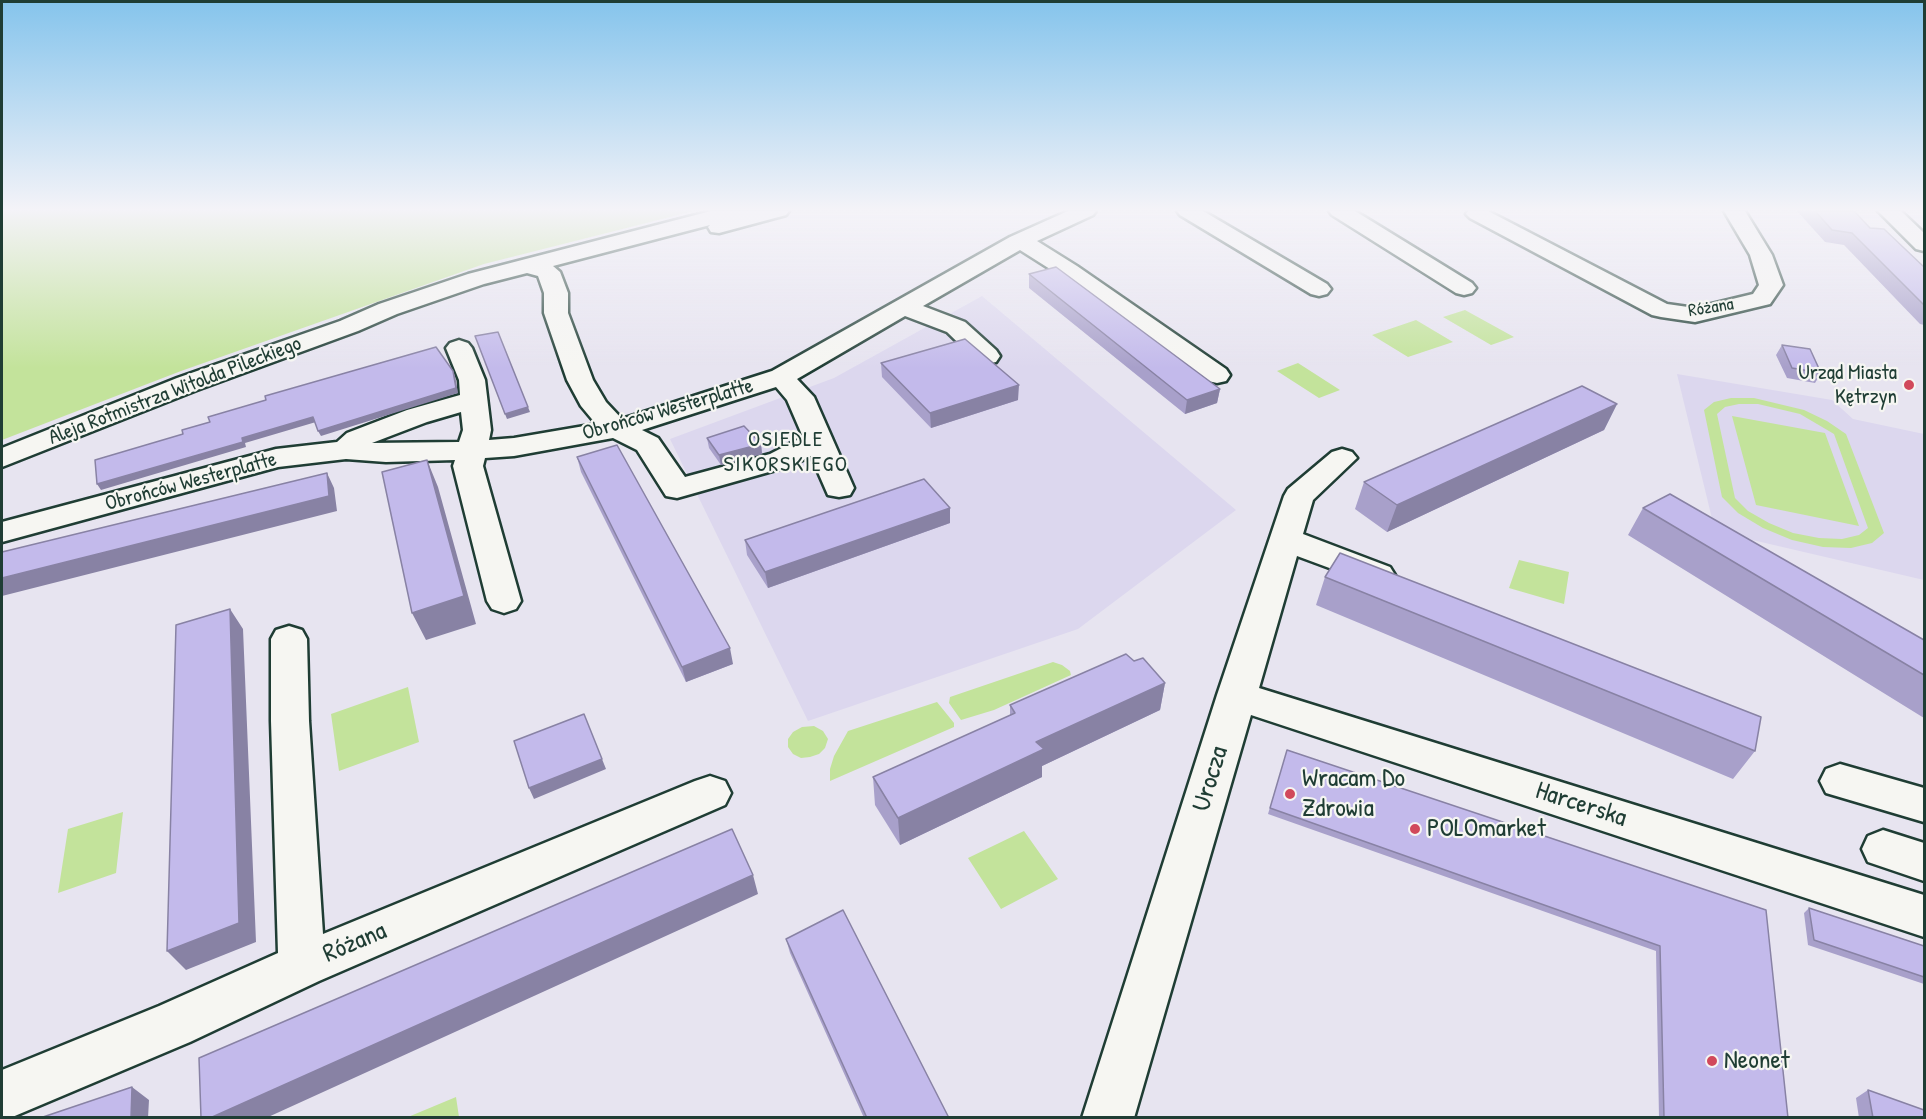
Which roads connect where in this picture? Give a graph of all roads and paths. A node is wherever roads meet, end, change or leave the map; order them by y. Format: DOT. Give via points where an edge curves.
graph roads {
  1 [pos="579,263"];
  2 [pos="589,263"];
  3 [pos="983,263"];
  4 [pos="1057,263"];
  5 [pos="1275,263"];
  6 [pos="1423,263"];
  7 [pos="1571,263"];
  8 [pos="1764,263"];
  9 [pos="530,279"];
  10 [pos="1464,288"];
  11 [pos="1319,289"];
  12 [pos="904,308"];
  13 [pos="459,348"];
  14 [pos="987,356"];
  15 [pos="1217,375"];
  16 [pos="781,377"];
  17 [pos="474,400"];
  18 [pos="616,429"];
  19 [pos="818,441"];
  20 [pos="346,450"];
  21 [pos="474,451"];
  22 [pos="1342,458"];
  23 [pos="2,459"];
  24 [pos="839,488"];
  25 [pos="2,532"];
  26 [pos="1285,539"];
  27 [pos="1411,588"];
  28 [pos="504,601"];
  29 [pos="289,639"];
  30 [pos="1236,695"];
  31 [pos="1840,781"];
  32 [pos="710,793"];
  33 [pos="1924,805"];
  34 [pos="1883,849"];
  35 [pos="1924,862"];
  36 [pos="1924,916"];
  37 [pos="302,965"];
  38 [pos="2,1095"];
  39 [pos="1108,1118"];
  1 -- 9 [label="street, Aleja Rotmistrza Witolda Pileckiego"];
  2 -- 9 [label="street, Aleja Rotmistrza Witolda Pileckiego"];
  3 -- 12 [label="street, Obrońców Westerplatte"];
  4 -- 15 [label="street"];
  5 -- 11 [label="street"];
  6 -- 10 [label="street"];
  7 -- 8 [label="street, Różana" via="1661,310 1695,315 1761,299 1771,285"];
  9 -- 18 [label="street" via="556,293 556,313 580,380 595,406"];
  9 -- 23 [label="street, Aleja Rotmistrza Witolda Pileckiego" via="388,309"];
  12 -- 14 [label="street" via="956,327"];
  12 -- 16 [label="street, Obrońców Westerplatte"];
  13 -- 17 [label="street" via="472,380"];
  16 -- 18 [label="street, Obrońców Westerplatte"];
  16 -- 19 [label="street" via="800,397"];
  17 -- 20 [label="street" via="357,439"];
  17 -- 21 [label="street"];
  18 -- 19 [label="street" via="648,444 677,489 780,460"];
  18 -- 21 [label="street, Obrońców Westerplatte"];
  19 -- 24 [label="street"];
  20 -- 21 [label="street, Obrońców Westerplatte"];
  20 -- 25 [label="street, Obrońców Westerplatte" via="276,458"];
  21 -- 28 [label="street" via="468,466"];
  22 -- 26 [label="street, Urocza" via="1299,496"];
  26 -- 27 [label="street"];
  26 -- 30 [label="street, Urocza"];
  29 -- 37 [label="street"];
  30 -- 36 [label="street, Harcerska"];
  30 -- 39 [label="street, Urocza"];
  31 -- 33 [label="street"];
  32 -- 37 [label="street, Różana"];
  34 -- 35 [label="street"];
  37 -- 38 [label="street, Różana" via="173,1025"];
}
